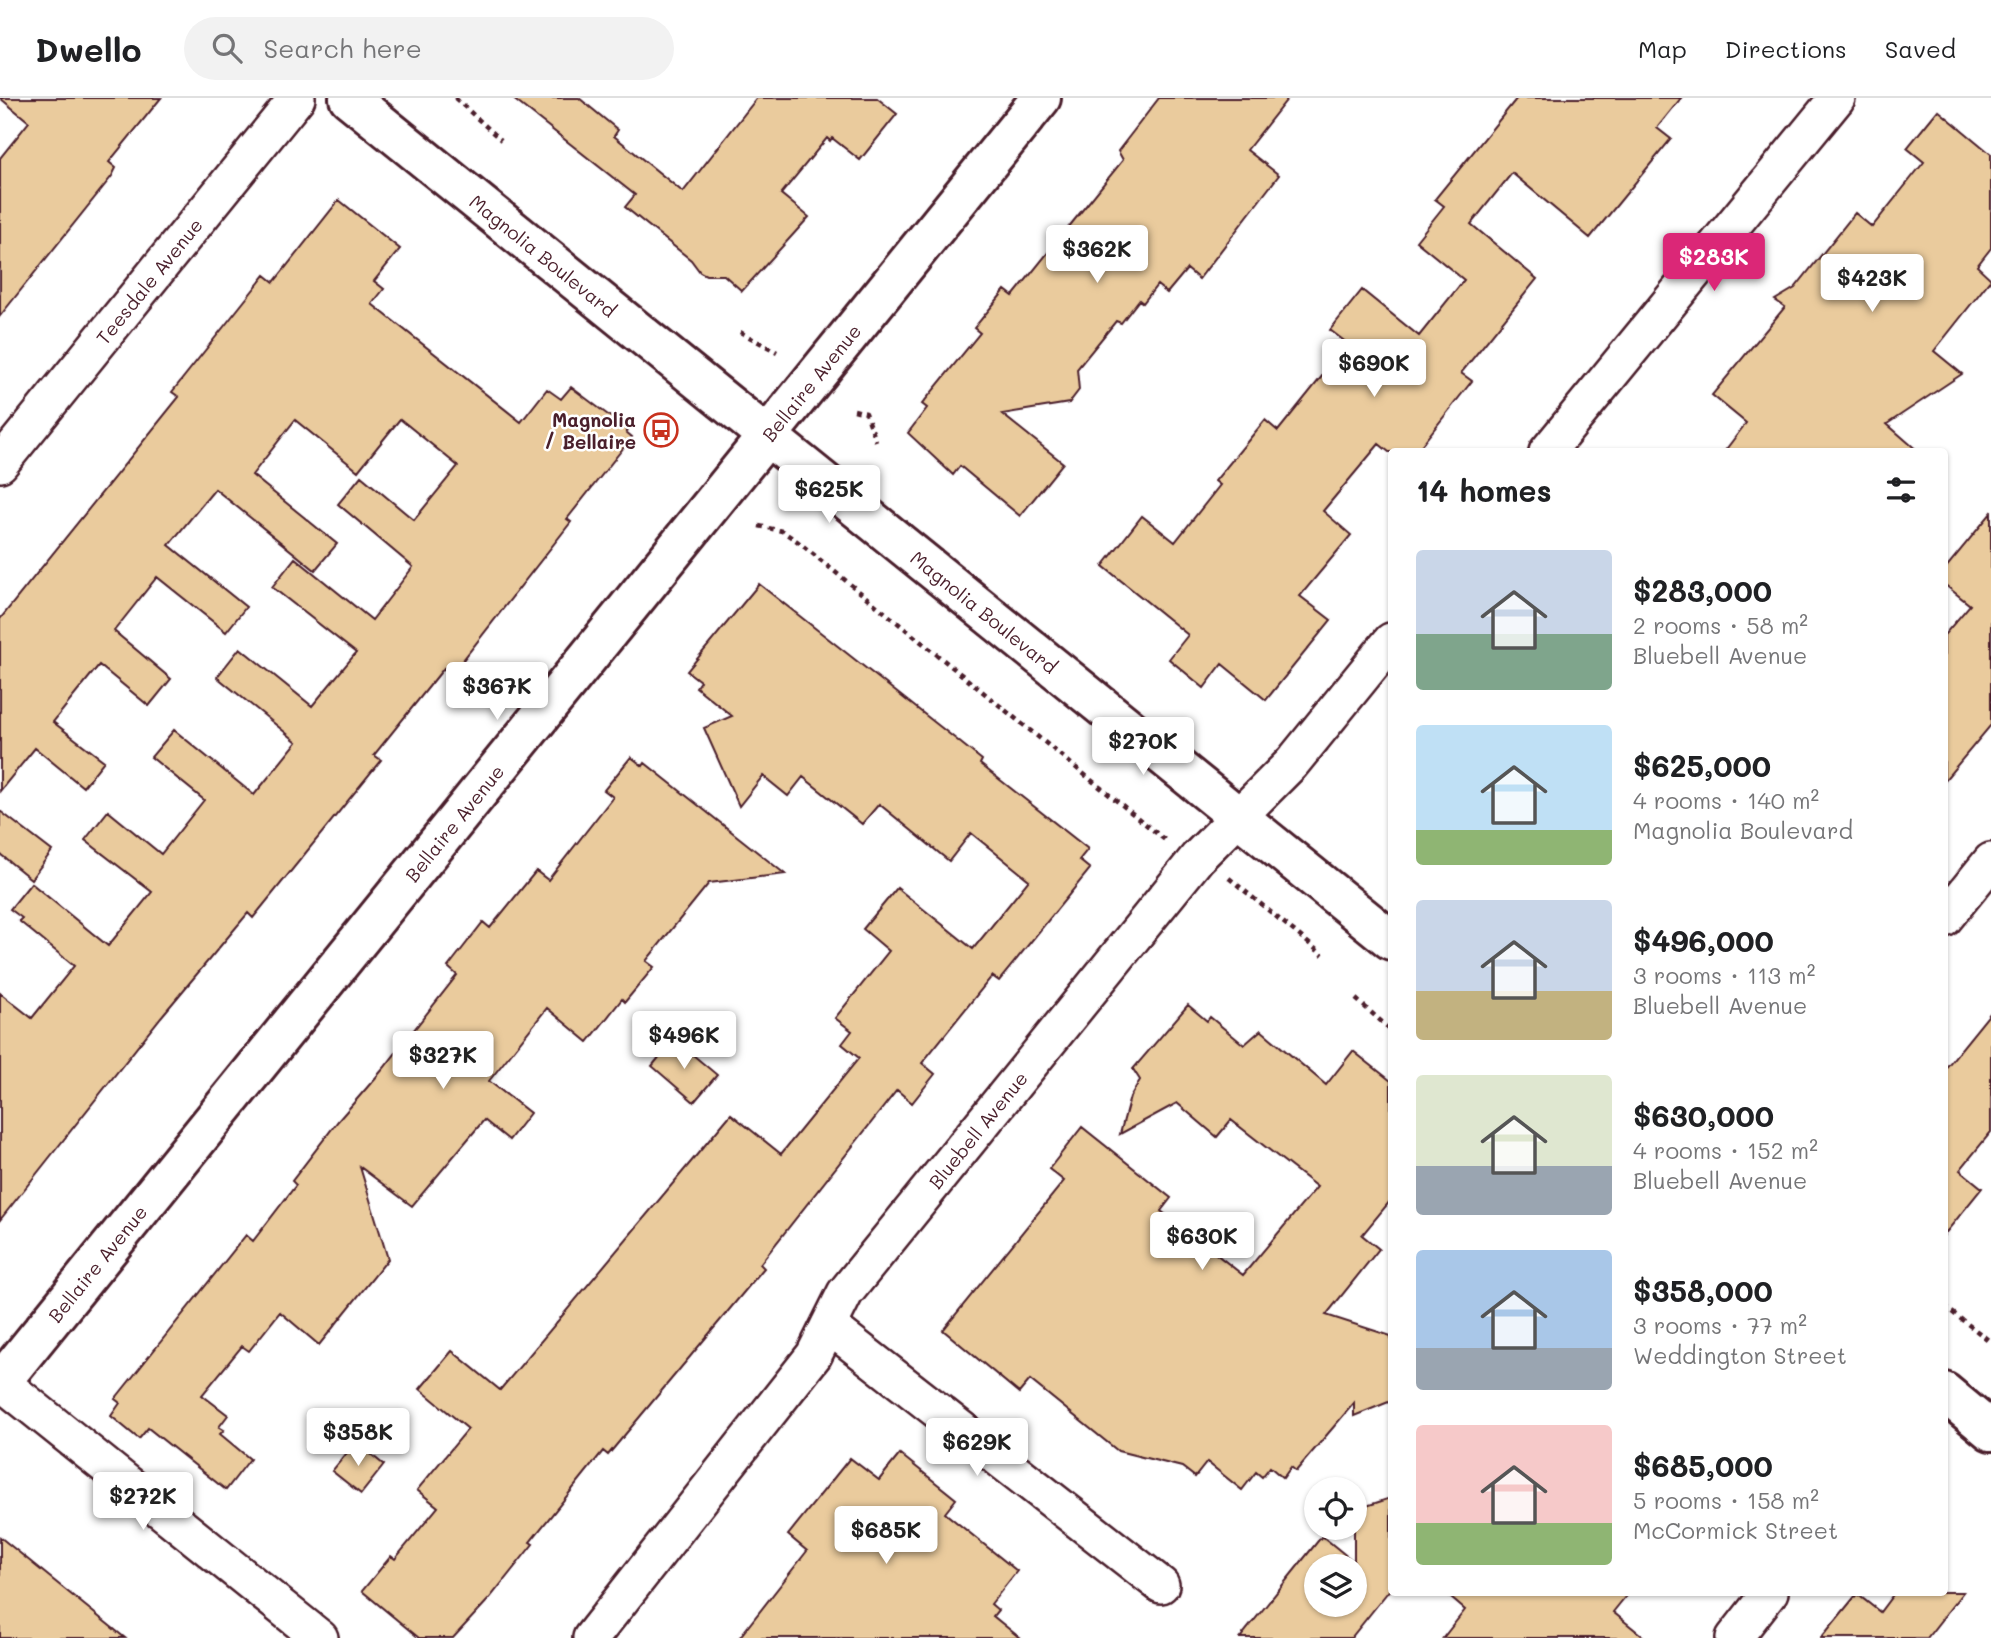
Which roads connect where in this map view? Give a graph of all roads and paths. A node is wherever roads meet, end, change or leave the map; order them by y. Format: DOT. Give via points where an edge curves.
graph roads {
  1 [pos="297,98"];
  2 [pos="349,98"];
  3 [pos="455,98"];
  4 [pos="1041,98"];
  5 [pos="1837,98"];
  6 [pos="501,140"];
  7 [pos="740,332"];
  8 [pos="777,352"];
  9 [pos="854,410"];
  10 [pos="765,436"];
  11 [pos="876,441"];
  12 [pos="1550,448"];
  13 [pos="0,464"];
  14 [pos="759,526"];
  15 [pos="1388,645"];
  16 [pos="1238,815"];
  17 [pos="1165,840"];
  18 [pos="1991,861"];
  19 [pos="1226,876"];
  20 [pos="1948,914"];
  21 [pos="1388,938"];
  22 [pos="1323,955"];
  23 [pos="1356,999"];
  24 [pos="1388,1027"];
  25 [pos="1948,1309"];
  26 [pos="829,1326"];
  27 [pos="1991,1342"];
  28 [pos="1,1382"];
  29 [pos="1948,1395"];
  30 [pos="1991,1431"];
  31 [pos="1161,1585"];
  32 [pos="1767,1596"];
  33 [pos="320,1638"];
  34 [pos="591,1638"];
  35 [pos="1734,1638"];
  1 -- 13 [label="street, Teesdale Avenue"];
  2 -- 10 [label="street, Magnolia Boulevard"];
  3 -- 6 [label="path"];
  4 -- 10 [label="street, Bellaire Avenue"];
  5 -- 12 [label="street"];
  7 -- 8 [label="path"];
  9 -- 11 [label="path" via="866,413"];
  10 -- 16 [label="street, Magnolia Boulevard"];
  10 -- 28 [label="street, Bellaire Avenue"];
  14 -- 17 [label="path" via="782,531 797,541"];
  15 -- 16 [label="street, Bluebell Avenue" via="1292,763"];
  16 -- 21 [label="street, Magnolia Boulevard"];
  16 -- 26 [label="street, Bluebell Avenue" via="1196,860 845,1293"];
  18 -- 20 [label="street"];
  19 -- 22 [label="path"];
  23 -- 24 [label="path"];
  25 -- 27 [label="path"];
  26 -- 31 [label="street"];
  26 -- 34 [label="street, Bluebell Avenue" via="814,1355"];
  28 -- 33 [label="street"];
  29 -- 30 [label="street"];
  32 -- 35 [label="street"];
}
